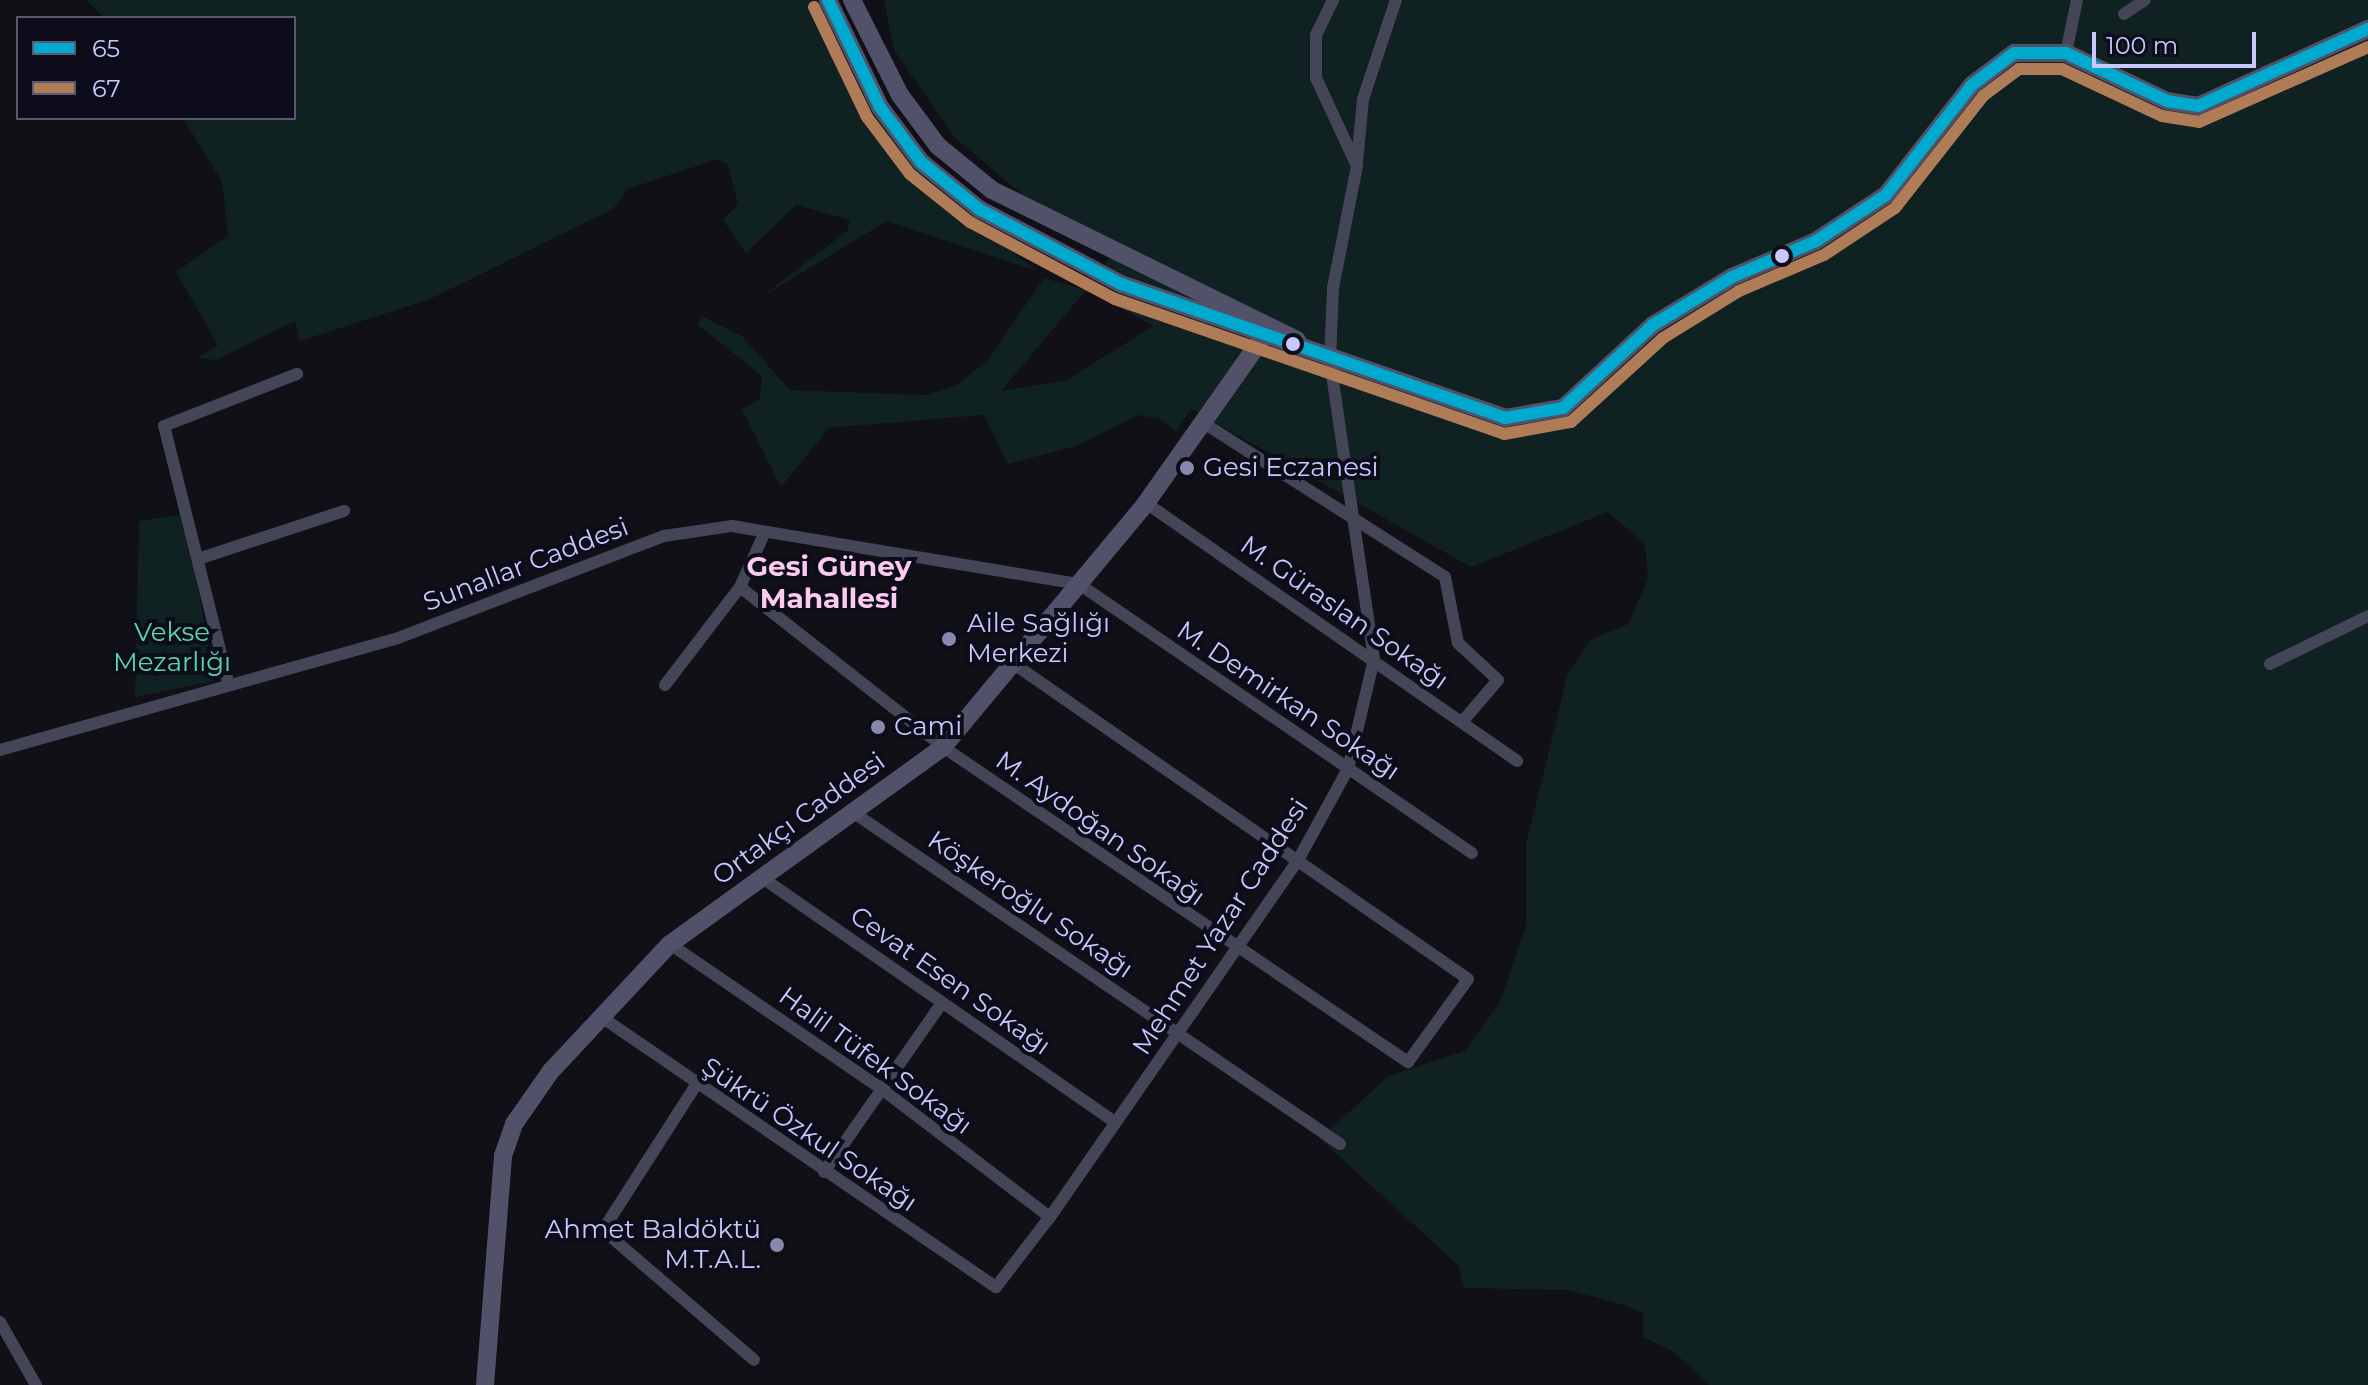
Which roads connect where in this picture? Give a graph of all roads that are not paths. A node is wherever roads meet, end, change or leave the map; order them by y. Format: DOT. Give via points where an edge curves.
graph roads {
  1 [pos="828,0"];
  2 [pos="852,0"];
  3 [pos="1333,0"];
  4 [pos="1396,0"];
  5 [pos="2077,0"];
  6 [pos="2145,0"];
  7 [pos="2124,14"];
  8 [pos="2368,29"];
  9 [pos="2368,43"];
  10 [pos="2335,48"];
  11 [pos="2066,53"];
  12 [pos="1357,166"];
  13 [pos="1264,336"];
  14 [pos="1330,360"];
  15 [pos="297,374"];
  16 [pos="1202,422"];
  17 [pos="1146,503"];
  18 [pos="344,511"];
  19 [pos="1349,514"];
  20 [pos="765,532"];
  21 [pos="198,559"];
  22 [pos="1079,584"];
  23 [pos="740,587"];
  24 [pos="2368,616"];
  25 [pos="1374,659"];
  26 [pos="1014,664"];
  27 [pos="2270,664"];
  28 [pos="228,682"];
  29 [pos="665,685"];
  30 [pos="1462,722"];
  31 [pos="943,747"];
  32 [pos="0,750"];
  33 [pos="1517,761"];
  34 [pos="1348,769"];
  35 [pos="854,813"];
  36 [pos="1472,853"];
  37 [pos="1297,862"];
  38 [pos="761,877"];
  39 [pos="670,944"];
  40 [pos="1238,950"];
  41 [pos="942,1003"];
  42 [pos="600,1016"];
  43 [pos="1179,1032"];
  44 [pos="696,1085"];
  45 [pos="883,1090"];
  46 [pos="1114,1121"];
  47 [pos="1340,1144"];
  48 [pos="824,1172"];
  49 [pos="1050,1217"];
  50 [pos="996,1287"];
  51 [pos="0,1322"];
  52 [pos="754,1360"];
  53 [pos="36,1385"];
  54 [pos="485,1385"];
  1 -- 13 [label="street" via="880,107 921,162 979,209 1121,284"];
  2 -- 14 [label="street" via="900,95 938,146 992,190 1130,263 1257,316"];
  3 -- 12 [label="street" via="1316,35 1316,78"];
  4 -- 12 [label="street, Mehmet Yazar Caddesi" via="1363,99"];
  5 -- 11 [label="street"];
  6 -- 7 [label="street"];
  8 -- 10 [label="street"];
  9 -- 10 [label="street"];
  10 -- 11 [label="street" via="2198,106 2167,101"];
  11 -- 14 [label="street" via="2027,50 1990,65 1886,195 1816,241 1732,277 1653,325 1563,408 1505,418"];
  12 -- 14 [label="street, Mehmet Yazar Caddesi" via="1333,288"];
  13 -- 14 [label="street"];
  13 -- 16 [label="street, Ortakçı Caddesi"];
  14 -- 19 [label="street, Mehmet Yazar Caddesi"];
  15 -- 21 [label="street" via="164,426"];
  16 -- 17 [label="street, Ortakçı Caddesi"];
  16 -- 19 [label="street"];
  17 -- 22 [label="street, Ortakçı Caddesi"];
  17 -- 25 [label="street, M. Güraslan Sokağı"];
  18 -- 21 [label="street"];
  19 -- 25 [label="street, Mehmet Yazar Caddesi"];
  19 -- 30 [label="street" via="1445,577 1458,643 1498,680"];
  20 -- 22 [label="street, Sunallar Caddesi"];
  20 -- 23 [label="street"];
  20 -- 28 [label="street, Sunallar Caddesi" via="732,526 664,536 398,638"];
  21 -- 28 [label="street"];
  22 -- 26 [label="street, Ortakçı Caddesi"];
  22 -- 34 [label="street, M. Demirkan Sokağı"];
  23 -- 29 [label="street"];
  23 -- 31 [label="street, M. Aydoğan Sokağı"];
  24 -- 27 [label="street"];
  25 -- 30 [label="street, M. Güraslan Sokağı"];
  25 -- 34 [label="street, Mehmet Yazar Caddesi"];
  26 -- 31 [label="street, Ortakçı Caddesi"];
  26 -- 37 [label="street"];
  28 -- 32 [label="street, Sunallar Caddesi"];
  30 -- 33 [label="street, M. Güraslan Sokağı"];
  31 -- 35 [label="street, Ortakçı Caddesi"];
  31 -- 40 [label="street, M. Aydoğan Sokağı"];
  34 -- 36 [label="street, M. Demirkan Sokağı"];
  34 -- 37 [label="street, Mehmet Yazar Caddesi"];
  35 -- 38 [label="street, Ortakçı Caddesi"];
  35 -- 43 [label="street, Köşkeroğlu Sokağı"];
  37 -- 40 [label="street, Mehmet Yazar Caddesi"];
  37 -- 40 [label="street, M. Aydoğan Sokağı" via="1468,979 1408,1062"];
  38 -- 39 [label="street, Ortakçı Caddesi"];
  38 -- 41 [label="street, Cevat Esen Sokağı"];
  39 -- 42 [label="street, Ortakçı Caddesi"];
  39 -- 45 [label="street, Halil Tüfek Sokağı"];
  40 -- 43 [label="street, Mehmet Yazar Caddesi"];
  41 -- 45 [label="street"];
  41 -- 46 [label="street, Cevat Esen Sokağı"];
  42 -- 44 [label="street, Şükrü Özkul Sokağı"];
  42 -- 54 [label="street, Ortakçı Caddesi" via="514,1124 503,1156"];
  43 -- 46 [label="street, Mehmet Yazar Caddesi"];
  43 -- 47 [label="street, Köşkeroğlu Sokağı"];
  44 -- 48 [label="street, Şükrü Özkul Sokağı"];
  44 -- 52 [label="street" via="603,1230"];
  45 -- 48 [label="street"];
  45 -- 49 [label="street, Halil Tüfek Sokağı"];
  46 -- 49 [label="street, Mehmet Yazar Caddesi"];
  48 -- 50 [label="street, Şükrü Özkul Sokağı"];
  49 -- 50 [label="street, Mehmet Yazar Caddesi"];
  51 -- 53 [label="street"];
}
